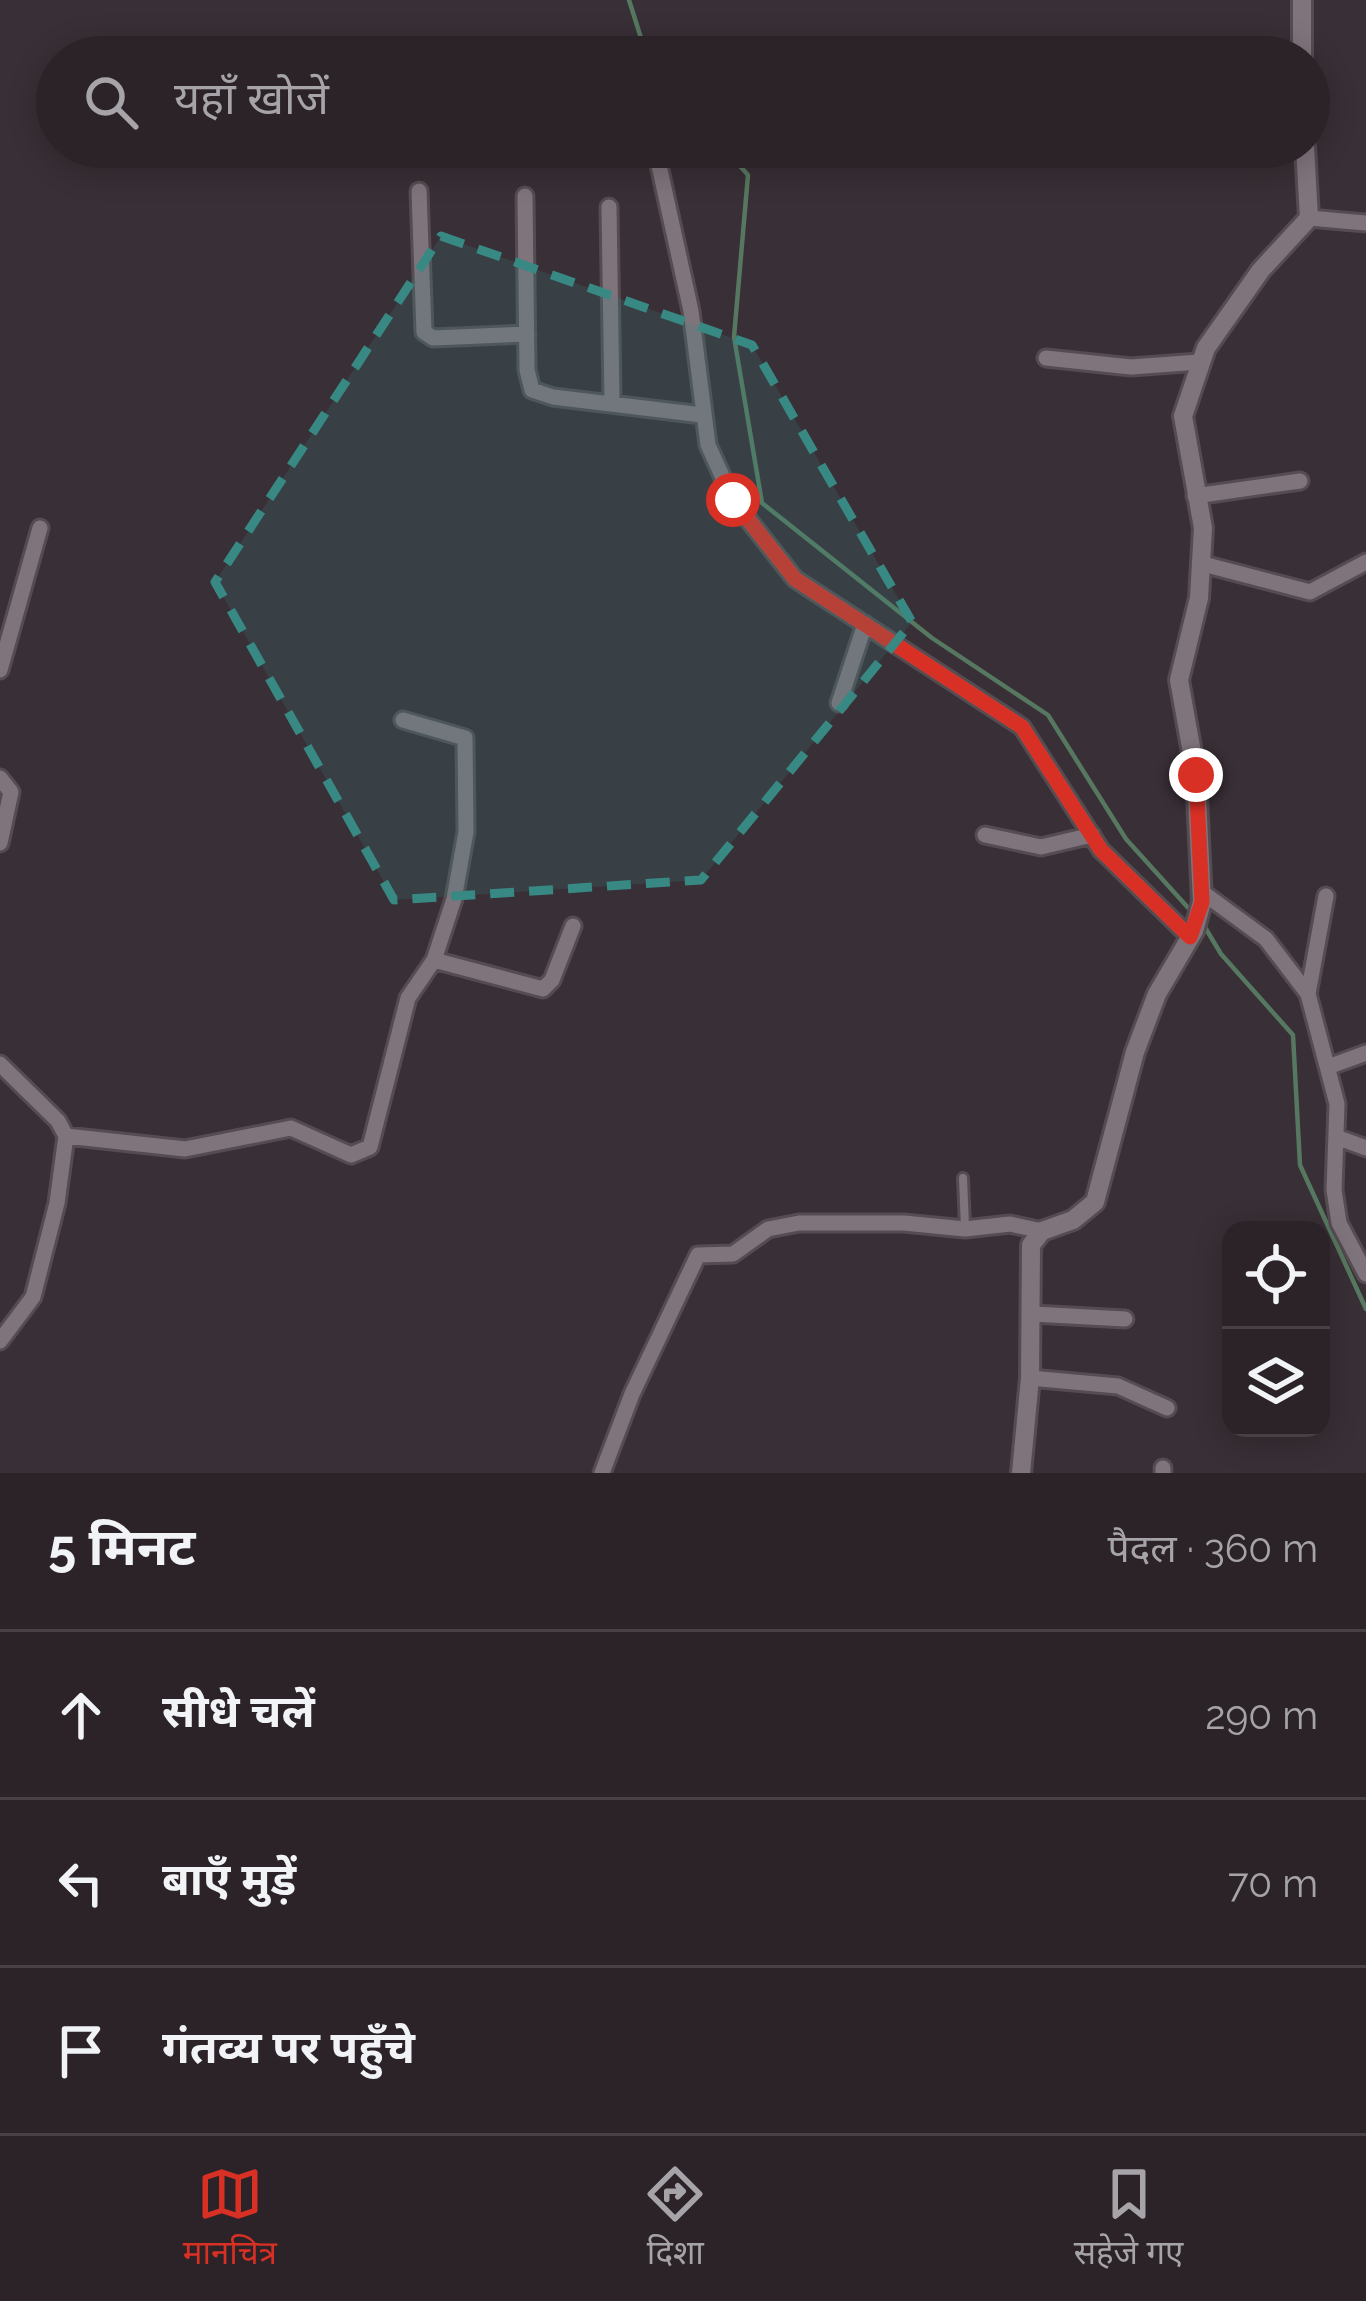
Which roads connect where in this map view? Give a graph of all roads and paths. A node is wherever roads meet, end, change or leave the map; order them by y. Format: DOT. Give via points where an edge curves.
graph roads {
  1 [pos="1302,0"];
  2 [pos="1302,36"];
  3 [pos="660,168"];
  4 [pos="1306,168"];
  5 [pos="419,191"];
  6 [pos="525,196"];
  7 [pos="609,207"];
  8 [pos="1309,218"];
  9 [pos="1366,223"];
  10 [pos="526,334"];
  11 [pos="1046,358"];
  12 [pos="1199,362"];
  13 [pos="612,401"];
  14 [pos="702,415"];
  15 [pos="1300,481"];
  16 [pos="1196,496"];
  17 [pos="40,528"];
  18 [pos="1366,562"];
  19 [pos="1203,564"];
  20 [pos="865,624"];
  21 [pos="0,670"];
  22 [pos="839,703"];
  23 [pos="403,720"];
  24 [pos="0,778"];
  25 [pos="985,835"];
  26 [pos="1092,835"];
  27 [pos="0,843"];
  28 [pos="1326,896"];
  29 [pos="1202,897"];
  30 [pos="573,926"];
  31 [pos="1192,934"];
  32 [pos="434,960"];
  33 [pos="1308,994"];
  34 [pos="1366,1053"];
  35 [pos="0,1064"];
  36 [pos="1328,1066"];
  37 [pos="65,1136"];
  38 [pos="1339,1138"];
  39 [pos="1366,1148"];
  40 [pos="963,1178"];
  41 [pos="965,1229"];
  42 [pos="1042,1231"];
  43 [pos="1366,1274"];
  44 [pos="1033,1314"];
  45 [pos="1126,1319"];
  46 [pos="0,1341"];
  47 [pos="1030,1378"];
  48 [pos="1168,1408"];
  49 [pos="602,1473"];
  50 [pos="1024,1473"];
  1 -- 2 [label="street"];
  3 -- 14 [label="street" via="691,311"];
  4 -- 8 [label="street"];
  5 -- 10 [label="street" via="424,332"];
  6 -- 10 [label="street"];
  7 -- 13 [label="street"];
  8 -- 9 [label="street"];
  8 -- 12 [label="street" via="1261,270"];
  10 -- 13 [label="street" via="532,390"];
  11 -- 12 [label="street" via="1131,367"];
  12 -- 16 [label="street" via="1183,416"];
  13 -- 14 [label="street"];
  14 -- 20 [label="street" via="719,476 784,569"];
  15 -- 16 [label="street"];
  16 -- 19 [label="street"];
  17 -- 21 [label="street"];
  18 -- 19 [label="street" via="1310,592"];
  19 -- 29 [label="street" via="1179,680 1196,775"];
  20 -- 22 [label="street"];
  20 -- 26 [label="street" via="1022,727"];
  23 -- 32 [label="street" via="453,730 468,746 463,861"];
  24 -- 27 [label="street" via="11,792"];
  25 -- 26 [label="street" via="1041,847"];
  26 -- 31 [label="street"];
  28 -- 33 [label="street"];
  29 -- 31 [label="street"];
  29 -- 33 [label="street" via="1266,939"];
  30 -- 32 [label="street" via="543,989"];
  31 -- 42 [label="street" via="1135,1052 1095,1202"];
  32 -- 37 [label="street" via="408,998 377,1133 359,1154 291,1127 184,1149"];
  33 -- 36 [label="street"];
  34 -- 36 [label="street"];
  35 -- 37 [label="street"];
  36 -- 38 [label="street"];
  37 -- 46 [label="street" via="33,1297"];
  38 -- 39 [label="street"];
  38 -- 43 [label="street" via="1339,1223"];
  40 -- 41 [label="lane"];
  41 -- 42 [label="street" via="1010,1224"];
  41 -- 49 [label="street" via="799,1223 768,1229 733,1254 698,1255"];
  42 -- 44 [label="street" via="1028,1258"];
  44 -- 45 [label="street"];
  44 -- 47 [label="street"];
  47 -- 48 [label="street" via="1118,1386"];
  47 -- 50 [label="street"];
}
